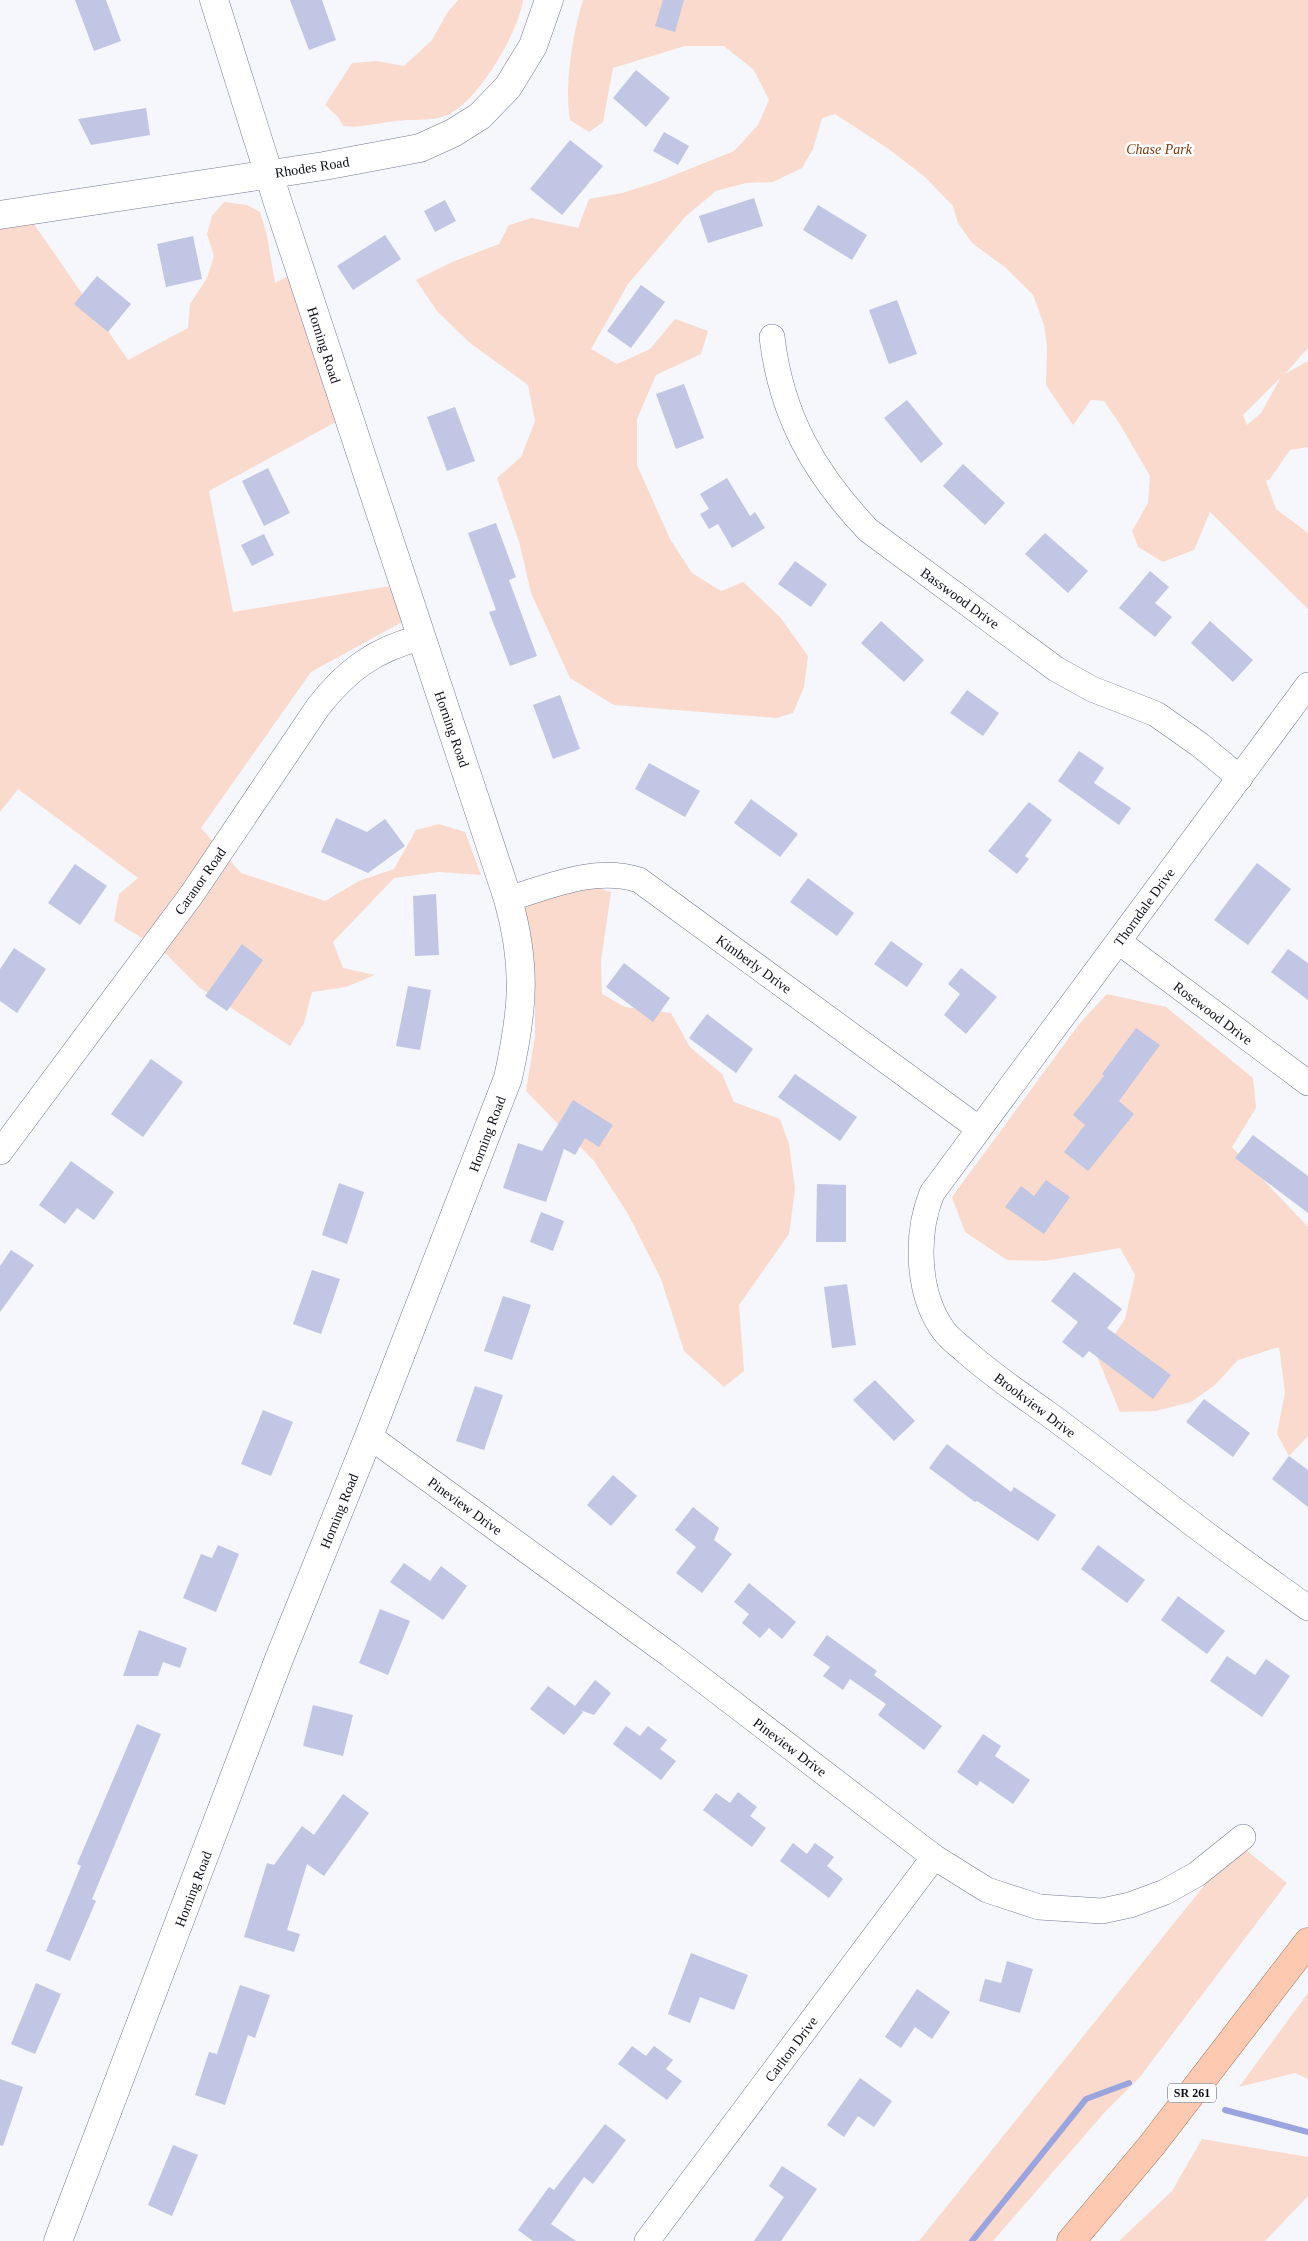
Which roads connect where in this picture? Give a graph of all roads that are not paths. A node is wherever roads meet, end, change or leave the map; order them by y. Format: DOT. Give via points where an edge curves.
graph roads {
  1 [pos="214,0"];
  2 [pos="549,0"];
  3 [pos="268,174"];
  4 [pos="0,215"];
  5 [pos="772,337"];
  6 [pos="420,638"];
  7 [pos="1308,685"];
  8 [pos="1240,778"];
  9 [pos="508,899"];
  10 [pos="1119,942"];
  11 [pos="1308,1083"];
  12 [pos="978,1128"];
  13 [pos="0,1152"];
  14 [pos="369,1436"];
  15 [pos="1308,1608"];
  16 [pos="1243,1837"];
  17 [pos="934,1857"];
  18 [pos="1308,1942"];
  19 [pos="58,2241"];
  20 [pos="647,2241"];
  21 [pos="1070,2241"];
  1 -- 3 [label="street, Horning Road"];
  2 -- 3 [label="street, Rhodes Road" via="533,46 508,87 480,116 453,133 420,148"];
  3 -- 4 [label="street, Rhodes Road"];
  3 -- 6 [label="street, Horning Road"];
  5 -- 8 [label="street, Basswood Drive" via="776,369 787,409 805,445 848,508 868,530 1056,668 1092,689 1156,714"];
  6 -- 9 [label="street, Horning Road"];
  6 -- 13 [label="street, Caranor Road" via="397,643 373,656 333,688 192,894"];
  7 -- 8 [label="street, Thorndale Drive"];
  8 -- 10 [label="street, Thorndale Drive"];
  9 -- 12 [label="street, Kimberly Drive" via="592,876 626,876 639,880"];
  9 -- 14 [label="street, Horning Road" via="520,955 522,991 518,1032 508,1078"];
  10 -- 11 [label="street, Rosewood Drive"];
  10 -- 12 [label="street, Thorndale Drive"];
  12 -- 15 [label="street, Brookview Drive" via="932,1193 926,1213 922,1261 925,1286 935,1316 945,1332 1015,1392"];
  14 -- 17 [label="street, Pineview Drive" via="670,1655"];
  14 -- 19 [label="street, Horning Road" via="279,1659"];
  16 -- 17 [label="street, Pineview Drive" via="1197,1874 1165,1892 1102,1911 1039,1907 1013,1899 980,1886"];
  17 -- 20 [label="street, Carlton Drive"];
  18 -- 21 [label="main road, SR 261" via="1152,2145"];
}
